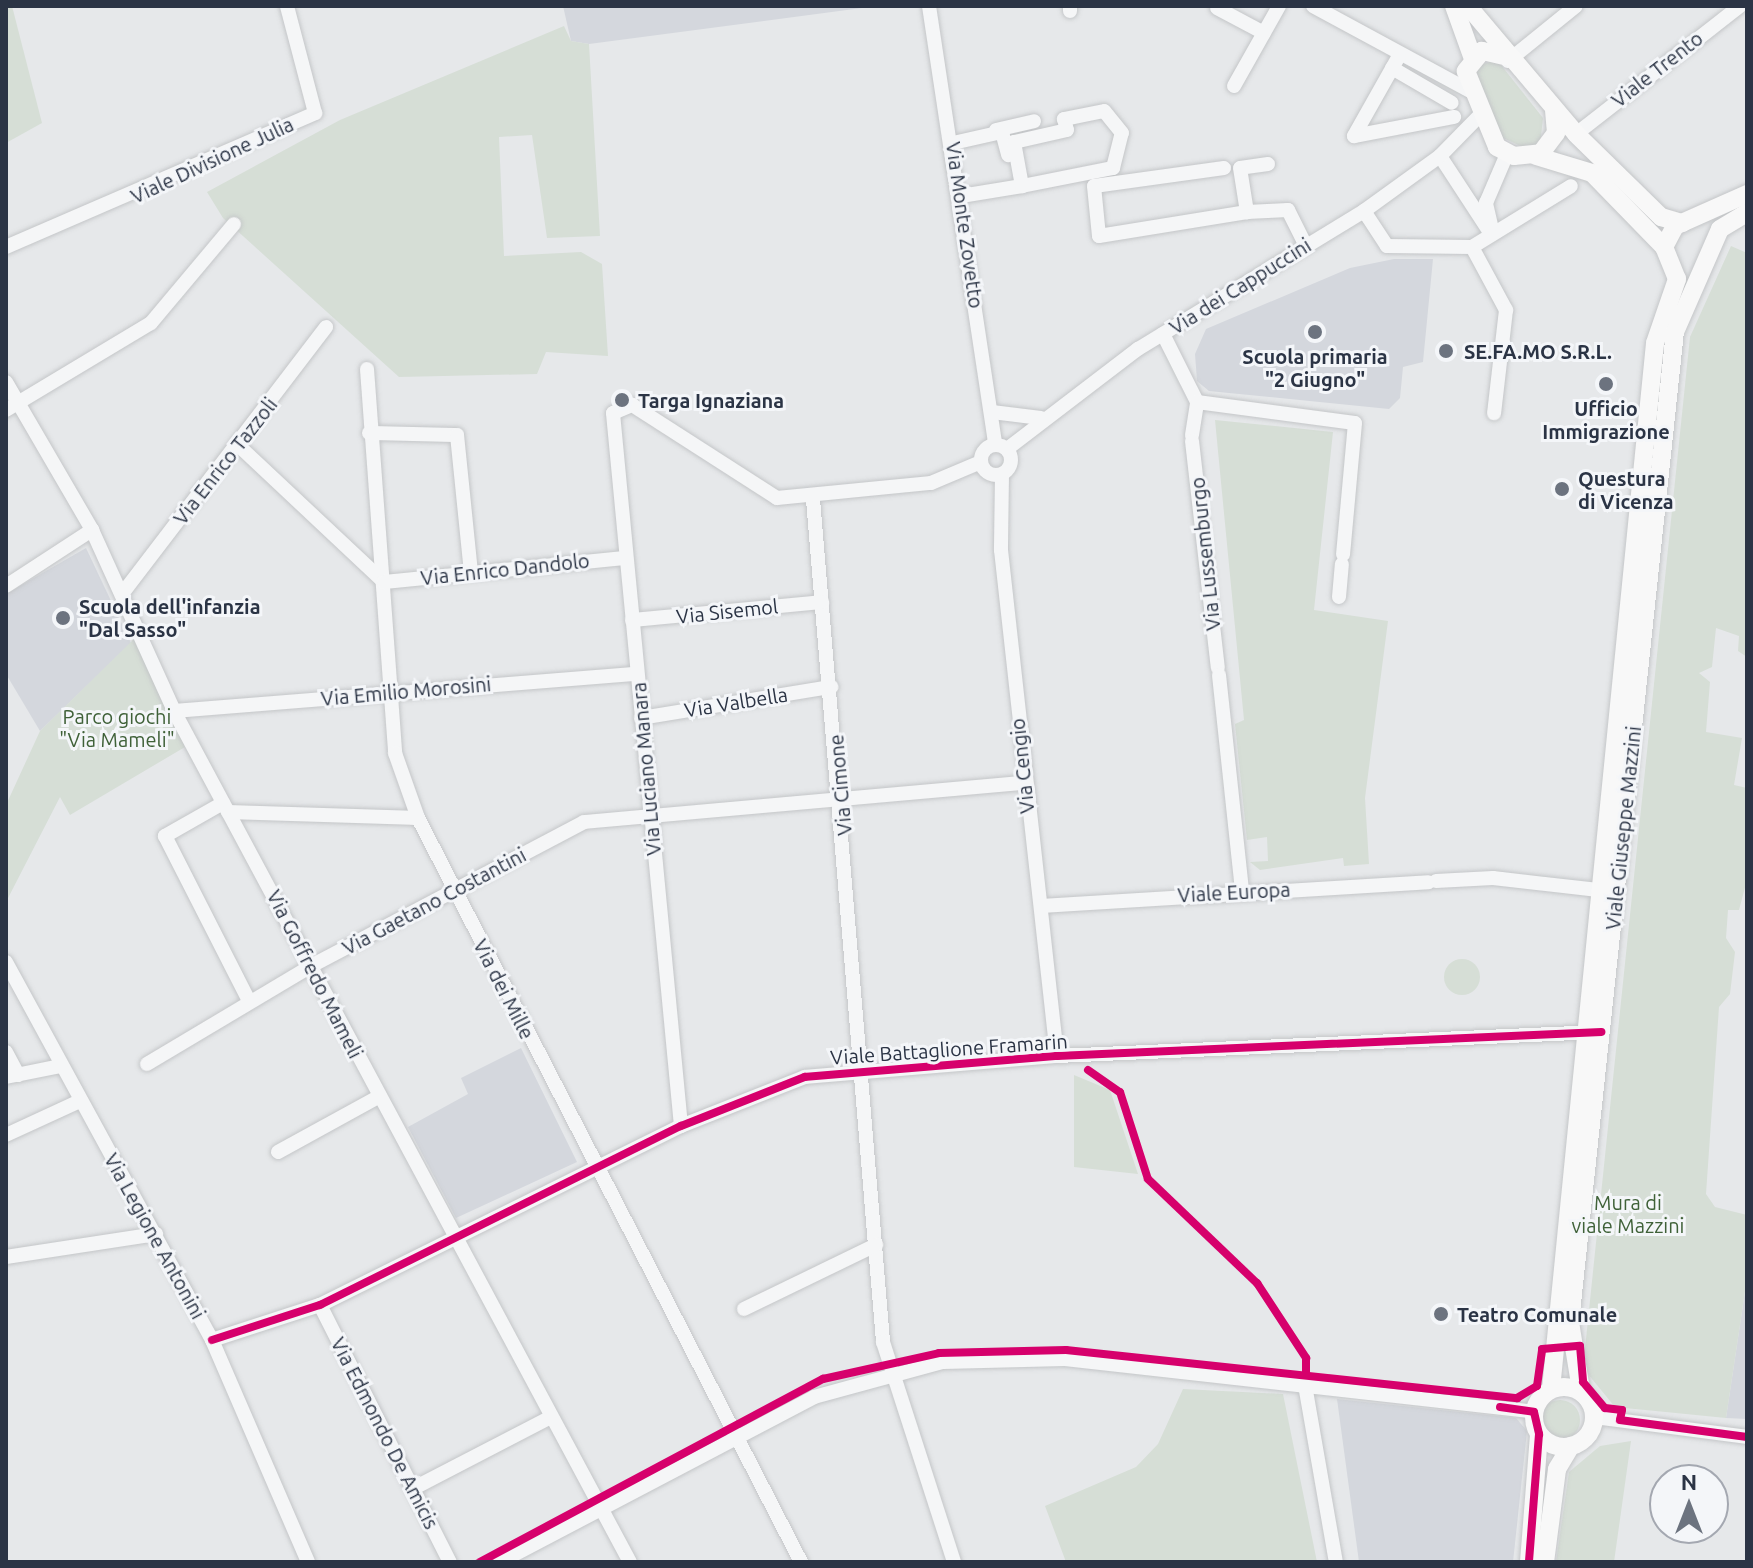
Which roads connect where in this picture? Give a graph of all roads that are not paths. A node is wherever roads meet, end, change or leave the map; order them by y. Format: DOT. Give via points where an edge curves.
graph roads {
  1 [pos="287,6"];
  2 [pos="929,6"];
  3 [pos="1279,6"];
  4 [pos="1313,6"];
  5 [pos="1454,6"];
  6 [pos="1468,6"];
  7 [pos="1576,6"];
  8 [pos="1740,6"];
  9 [pos="1217,8"];
  10 [pos="1264,33"];
  11 [pos="1472,56"];
  12 [pos="1506,58"];
  13 [pos="1395,62"];
  14 [pos="1234,86"];
  15 [pos="1472,92"];
  16 [pos="1554,110"];
  17 [pos="1481,114"];
  18 [pos="1034,121"];
  19 [pos="1414,125"];
  20 [pos="1576,134"];
  21 [pos="1417,140"];
  22 [pos="952,141"];
  23 [pos="1507,154"];
  24 [pos="1440,156"];
  25 [pos="1536,156"];
  26 [pos="1268,164"];
  27 [pos="1224,168"];
  28 [pos="1018,186"];
  29 [pos="1571,186"];
  30 [pos="1747,194"];
  31 [pos="961,196"];
  32 [pos="1364,211"];
  33 [pos="1247,212"];
  34 [pos="1747,213"];
  35 [pos="1687,222"];
  36 [pos="234,224"];
  37 [pos="1491,234"];
  38 [pos="1306,246"];
  39 [pos="6,247"];
  40 [pos="1472,247"];
  41 [pos="1664,247"];
  42 [pos="1715,247"];
  43 [pos="1674,268"];
  44 [pos="1702,269"];
  45 [pos="326,327"];
  46 [pos="1163,334"];
  47 [pos="367,369"];
  48 [pos="6,382"];
  49 [pos="1197,402"];
  50 [pos="12,406"];
  51 [pos="992,412"];
  52 [pos="1494,413"];
  53 [pos="1041,418"];
  54 [pos="369,433"];
  55 [pos="239,446"];
  56 [pos="1001,446"];
  57 [pos="981,462"];
  58 [pos="1002,474"];
  59 [pos="813,499"];
  60 [pos="92,530"];
  61 [pos="625,558"];
  62 [pos="471,572"];
  63 [pos="384,582"];
  64 [pos="6,586"];
  65 [pos="122,594"];
  66 [pos="1339,597"];
  67 [pos="822,602"];
  68 [pos="632,620"];
  69 [pos="637,674"];
  70 [pos="831,687"];
  71 [pos="391,691"];
  72 [pos="174,711"];
  73 [pos="641,718"];
  74 [pos="1025,783"];
  75 [pos="842,798"];
  76 [pos="225,808"];
  77 [pos="649,816"];
  78 [pos="418,818"];
  79 [pos="1242,890"];
  80 [pos="1598,890"];
  81 [pos="454,891"];
  82 [pos="1041,906"];
  83 [pos="6,962"];
  84 [pos="313,965"];
  85 [pos="249,1001"];
  86 [pos="1592,1032"];
  87 [pos="6,1052"];
  88 [pos="1057,1056"];
  89 [pos="147,1064"];
  90 [pos="60,1066"];
  91 [pos="866,1071"];
  92 [pos="12,1076"];
  93 [pos="378,1097"];
  94 [pos="80,1101"];
  95 [pos="681,1126"];
  96 [pos="6,1135"];
  97 [pos="278,1152"];
  98 [pos="594,1168"];
  99 [pos="455,1232"];
  100 [pos="156,1234"];
  101 [pos="876,1245"];
  102 [pos="6,1257"];
  103 [pos="320,1305"];
  104 [pos="744,1309"];
  105 [pos="212,1340"];
  106 [pos="889,1373"];
  107 [pos="1305,1385"];
  108 [pos="1551,1389"];
  109 [pos="1581,1390"];
  110 [pos="1534,1412"];
  111 [pos="551,1417"];
  112 [pos="1594,1417"];
  113 [pos="1539,1434"];
  114 [pos="735,1437"];
  115 [pos="1747,1437"];
  116 [pos="1571,1446"];
  117 [pos="414,1488"];
  118 [pos="601,1508"];
  119 [pos="308,1562"];
  120 [pos="450,1562"];
  121 [pos="500,1562"];
  122 [pos="630,1562"];
  123 [pos="801,1562"];
  124 [pos="954,1562"];
  125 [pos="1336,1562"];
  126 [pos="1529,1562"];
  127 [pos="1545,1562"];
  1 -- 39 [label="street, Viale Divisione Julia" via="315,113"];
  2 -- 22 [label="street, Via Monte Zovetto"];
  3 -- 10 [label="street"];
  4 -- 13 [label="street"];
  5 -- 11 [label="main road"];
  6 -- 12 [label="main road"];
  7 -- 12 [label="street"];
  8 -- 20 [label="street, Viale Trento"];
  9 -- 10 [label="street"];
  10 -- 14 [label="street"];
  11 -- 12 [label="main road" via="1488,50"];
  11 -- 15 [label="main road" via="1466,71"];
  12 -- 16 [label="main road"];
  13 -- 15 [label="street"];
  13 -- 19 [label="street" via="1453,110"];
  13 -- 19 [label="street" via="1354,136"];
  15 -- 17 [label="main road"];
  16 -- 20 [label="main road"];
  16 -- 25 [label="main road" via="1553,139"];
  17 -- 23 [label="main road"];
  17 -- 24 [label="street, Via dei Cappuccini"];
  18 -- 22 [label="street"];
  19 -- 21 [label="street"];
  20 -- 35 [label="main road" via="1665,220"];
  22 -- 28 [label="street" via="1004,133"];
  22 -- 31 [label="street, Via Monte Zovetto"];
  23 -- 25 [label="main road"];
  23 -- 37 [label="street" via="1486,203"];
  24 -- 32 [label="street, Via dei Cappuccini"];
  24 -- 37 [label="street"];
  25 -- 41 [label="main road" via="1592,173"];
  26 -- 33 [label="street" via="1240,168"];
  27 -- 33 [label="street" via="1094,186 1099,236"];
  28 -- 28 [label="street" via="1113,168 1122,133 1104,111 1064,119 1067,130 1014,142"];
  28 -- 31 [label="street"];
  29 -- 37 [label="street"];
  30 -- 35 [label="main road"];
  31 -- 51 [label="street, Via Monte Zovetto"];
  32 -- 38 [label="street, Via dei Cappuccini"];
  32 -- 40 [label="street" via="1387,246"];
  33 -- 38 [label="street" via="1288,210"];
  34 -- 42 [label="main road, Viale Giuseppe Mazzini" via="1720,229"];
  35 -- 41 [label="main road"];
  35 -- 42 [label="main road" via="1711,233"];
  36 -- 50 [label="street" via="151,323"];
  37 -- 40 [label="street"];
  38 -- 46 [label="street, Via dei Cappuccini"];
  40 -- 52 [label="street" via="1506,310"];
  41 -- 43 [label="main road"];
  42 -- 44 [label="main road, Viale Giuseppe Mazzini"];
  43 -- 44 [label="main road"];
  43 -- 80 [label="main road, Viale Giuseppe Mazzini" via="1655,343"];
  44 -- 86 [label="main road, Viale Giuseppe Mazzini" via="1675,332"];
  45 -- 55 [label="street, Via Enrico Tazzoli"];
  46 -- 49 [label="street"];
  46 -- 53 [label="street, Via dei Cappuccini"];
  47 -- 54 [label="street, Via dei Mille"];
  48 -- 50 [label="street, Via Goffredo Mameli"];
  49 -- 66 [label="street" via="1355,423"];
  49 -- 79 [label="street, Via Lussemburgo" via="1192,438"];
  50 -- 60 [label="street, Via Goffredo Mameli"];
  51 -- 53 [label="street"];
  51 -- 56 [label="street, Via Monte Zovetto"];
  53 -- 56 [label="street, Via dei Cappuccini"];
  54 -- 62 [label="street" via="457,435"];
  54 -- 63 [label="street, Via dei Mille"];
  55 -- 63 [label="street"];
  55 -- 65 [label="street, Via Enrico Tazzoli"];
  56 -- 57 [label="street, Via dei Cappuccini"];
  56 -- 58 [label="street, Via Cengio" via="1011,464"];
  57 -- 58 [label="street"];
  57 -- 59 [label="street" via="931,483"];
  58 -- 74 [label="street, Via Cengio" via="1001,550"];
  59 -- 61 [label="street, Via Luciano Manara" via="777,498 632,405 613,413"];
  59 -- 67 [label="street, Via Cimone"];
  60 -- 64 [label="street"];
  60 -- 65 [label="street, Via Goffredo Mameli"];
  61 -- 62 [label="street, Via Enrico Dandolo"];
  61 -- 68 [label="street, Via Luciano Manara"];
  62 -- 63 [label="street, Via Enrico Dandolo"];
  63 -- 71 [label="street, Via dei Mille"];
  65 -- 72 [label="street, Via Goffredo Mameli"];
  67 -- 68 [label="street, Via Sisemol"];
  67 -- 70 [label="street, Via Cimone"];
  68 -- 69 [label="street, Via Luciano Manara"];
  69 -- 71 [label="street, Via Emilio Morosini"];
  69 -- 73 [label="street, Via Luciano Manara"];
  70 -- 73 [label="street, Via Valbella"];
  70 -- 75 [label="street, Via Cimone"];
  71 -- 72 [label="street, Via Emilio Morosini"];
  71 -- 78 [label="street, Via dei Mille" via="395,753"];
  72 -- 76 [label="street, Via Goffredo Mameli"];
  73 -- 77 [label="street, Via Luciano Manara"];
  74 -- 75 [label="street, Via Gaetano Costantini"];
  74 -- 82 [label="street, Via Cengio"];
  75 -- 77 [label="street, Via Gaetano Costantini"];
  75 -- 91 [label="street, Via Cimone"];
  76 -- 78 [label="street"];
  76 -- 84 [label="street, Via Goffredo Mameli"];
  76 -- 85 [label="street" via="165,836"];
  77 -- 81 [label="street, Via Gaetano Costantini" via="584,822"];
  77 -- 95 [label="street, Via Luciano Manara"];
  78 -- 81 [label="street, Via dei Mille"];
  79 -- 80 [label="street, Viale Europa" via="1493,878"];
  79 -- 82 [label="street, Viale Europa"];
  80 -- 86 [label="main road, Viale Giuseppe Mazzini"];
  81 -- 84 [label="street, Via Gaetano Costantini"];
  81 -- 98 [label="street, Via dei Mille"];
  82 -- 88 [label="street, Via Cengio"];
  83 -- 90 [label="street, Via Legione Antonini"];
  84 -- 85 [label="street, Via Gaetano Costantini"];
  84 -- 93 [label="street, Via Goffredo Mameli"];
  85 -- 89 [label="street, Via Gaetano Costantini"];
  86 -- 88 [label="street, Viale Battaglione Framarin"];
  86 -- 108 [label="main road, Viale Giuseppe Mazzini"];
  86 -- 109 [label="main road, Viale Giuseppe Mazzini" via="1570,1322"];
  87 -- 92 [label="street"];
  88 -- 91 [label="street, Viale Battaglione Framarin"];
  90 -- 92 [label="street"];
  90 -- 94 [label="street, Via Legione Antonini"];
  91 -- 95 [label="street, Viale Battaglione Framarin" via="805,1077"];
  91 -- 101 [label="street, Via Cimone"];
  93 -- 97 [label="street"];
  93 -- 99 [label="street, Via Goffredo Mameli"];
  94 -- 96 [label="street"];
  94 -- 100 [label="street, Via Legione Antonini"];
  95 -- 98 [label="street, Viale Battaglione Framarin"];
  98 -- 99 [label="street, Viale Battaglione Framarin"];
  98 -- 114 [label="street, Via dei Mille"];
  99 -- 103 [label="street, Viale Battaglione Framarin"];
  99 -- 111 [label="street, Via Goffredo Mameli"];
  100 -- 102 [label="street"];
  100 -- 105 [label="street, Via Legione Antonini"];
  101 -- 104 [label="street"];
  101 -- 106 [label="street, Via Cimone"];
  103 -- 105 [label="street, Viale Battaglione Framarin"];
  103 -- 117 [label="street, Via Edmondo De Amicis"];
  105 -- 119 [label="street, Via Legione Antonini"];
  106 -- 107 [label="street" via="943,1362 1065,1359"];
  106 -- 114 [label="street" via="828,1391"];
  106 -- 124 [label="street, Via Cimone"];
  107 -- 110 [label="street"];
  107 -- 125 [label="street"];
  108 -- 109 [label="main road"];
  108 -- 110 [label="main road"];
  109 -- 112 [label="main road"];
  110 -- 113 [label="main road"];
  111 -- 117 [label="street"];
  111 -- 118 [label="street, Via Goffredo Mameli"];
  112 -- 115 [label="street"];
  112 -- 116 [label="main road" via="1589,1435"];
  113 -- 116 [label="main road" via="1549,1444"];
  113 -- 126 [label="main road"];
  114 -- 118 [label="street"];
  114 -- 123 [label="street, Via dei Mille"];
  116 -- 127 [label="main road" via="1557,1469"];
  117 -- 120 [label="street, Via Edmondo De Amicis"];
  118 -- 121 [label="street"];
  118 -- 122 [label="street, Via Goffredo Mameli"];
}
